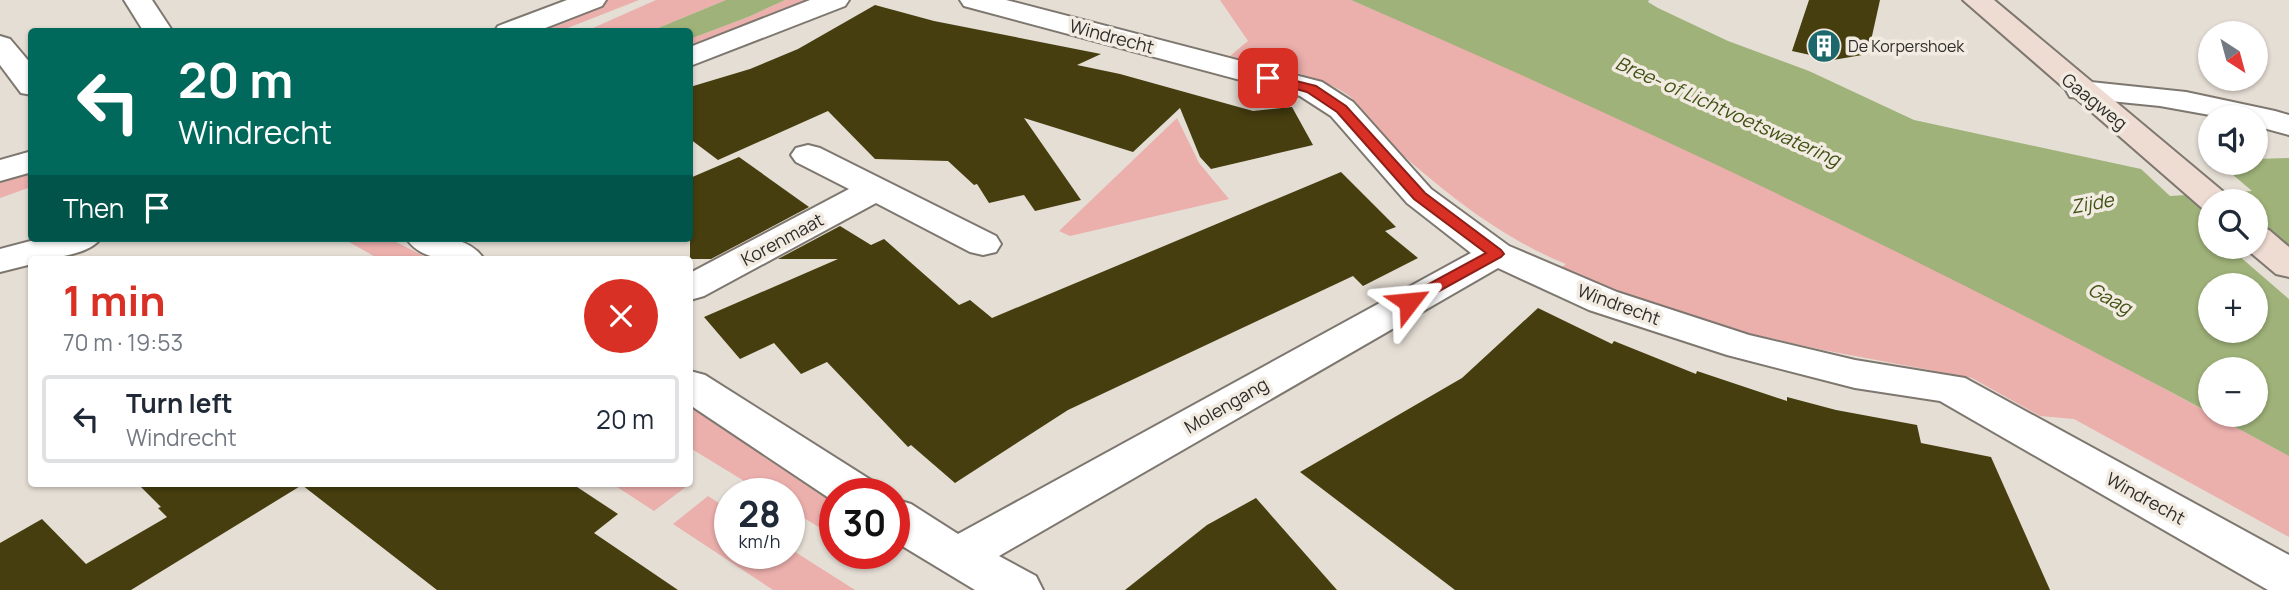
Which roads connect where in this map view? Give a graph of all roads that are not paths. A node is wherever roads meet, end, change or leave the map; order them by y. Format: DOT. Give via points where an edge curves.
graph roads {
  1 [pos="138,0"];
  2 [pos="592,0"];
  3 [pos="835,0"];
  4 [pos="974,0"];
  5 [pos="1977,0"];
  6 [pos="156,28"];
  7 [pos="518,28"];
  8 [pos="0,45"];
  9 [pos="693,56"];
  10 [pos="28,81"];
  11 [pos="2081,90"];
  12 [pos="2289,125"];
  13 [pos="808,155"];
  14 [pos="28,162"];
  15 [pos="0,171"];
  16 [pos="2200,189"];
  17 [pos="874,190"];
  18 [pos="69,242"];
  19 [pos="432,242"];
  20 [pos="983,244"];
  21 [pos="2268,248"];
  22 [pos="1496,254"];
  23 [pos="459,256"];
  24 [pos="0,261"];
  25 [pos="2289,266"];
  26 [pos="693,286"];
  27 [pos="693,387"];
  28 [pos="833,478"];
  29 [pos="910,527"];
  30 [pos="957,557"];
  31 [pos="2289,578"];
  32 [pos="1018,590"];
  1 -- 6 [label="street"];
  2 -- 7 [label="street"];
  3 -- 9 [label="street"];
  4 -- 22 [label="street, Windrecht" via="1311,89 1342,109 1419,196"];
  5 -- 11 [label="main road, Gaagweg"];
  8 -- 10 [label="street"];
  11 -- 12 [label="street" via="2176,99"];
  11 -- 16 [label="main road, Gaagweg"];
  13 -- 17 [label="street"];
  14 -- 15 [label="street"];
  17 -- 20 [label="street"];
  17 -- 26 [label="street, Korenmaat"];
  18 -- 24 [label="street"];
  19 -- 23 [label="street"];
  21 -- 25 [label="main road"];
  22 -- 30 [label="street, Molengang"];
  22 -- 31 [label="street, Windrecht" via="1603,301 1741,346 1855,374 1950,388"];
  27 -- 28 [label="street"];
  29 -- 30 [label="street"];
  30 -- 32 [label="street"];
}
